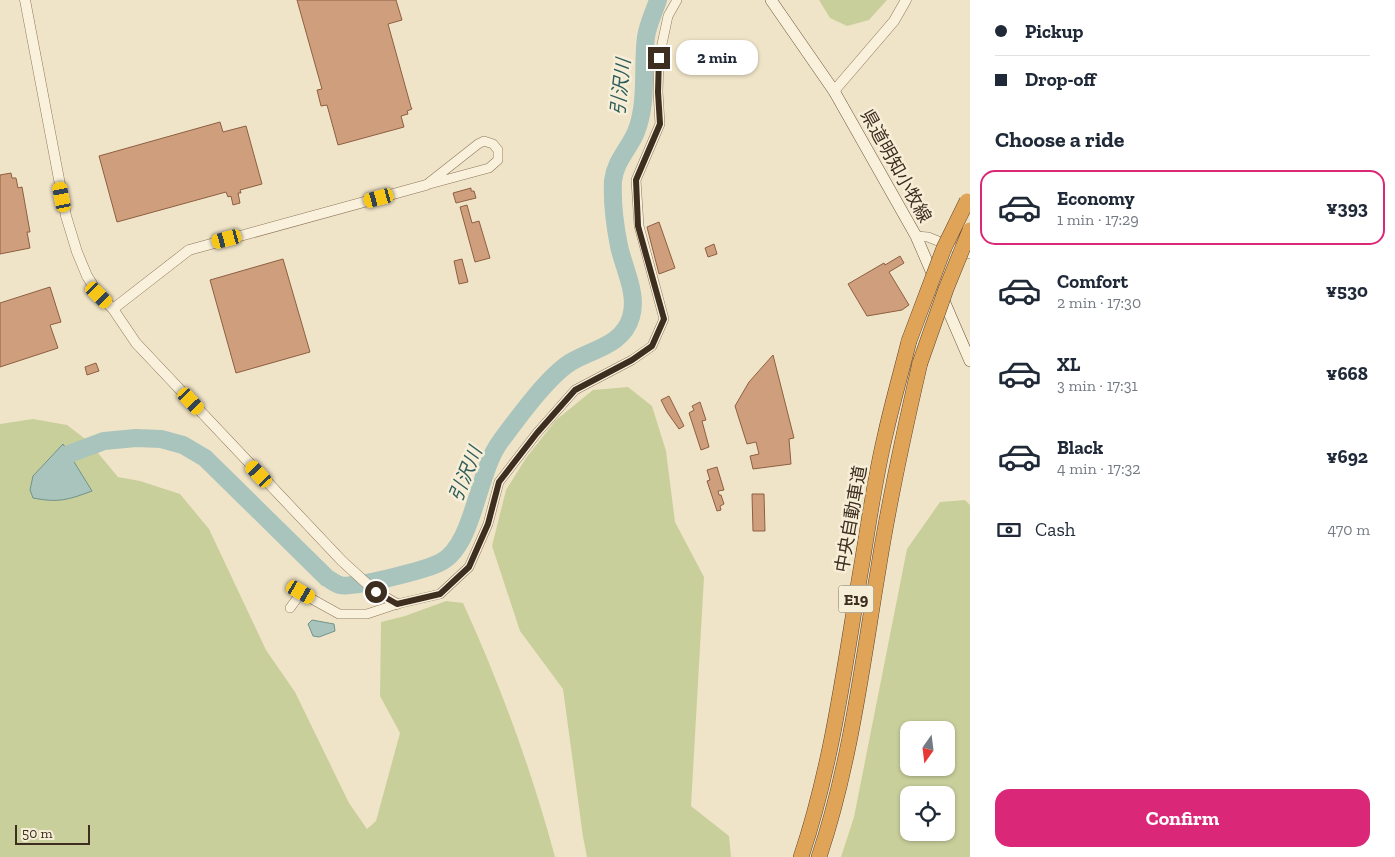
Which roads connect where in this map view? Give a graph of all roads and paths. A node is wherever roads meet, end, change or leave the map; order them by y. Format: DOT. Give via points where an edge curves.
graph roads {
  1 [pos="25,0"];
  2 [pos="677,0"];
  3 [pos="772,0"];
  4 [pos="906,0"];
  5 [pos="834,91"];
  6 [pos="426,185"];
  7 [pos="969,199"];
  8 [pos="970,230"];
  9 [pos="916,236"];
  10 [pos="970,254"];
  11 [pos="113,309"];
  12 [pos="970,361"];
  13 [pos="397,604"];
  14 [pos="290,608"];
  15 [pos="801,857"];
  16 [pos="819,857"];
  1 -- 11 [label="street" via="66,216 87,276"];
  2 -- 13 [label="street" via="668,16 659,58 660,124 636,180 638,226 664,319 652,346 575,390 537,433 499,482 488,524 469,567 440,594"];
  3 -- 5 [label="main road, 県道明知小牧線"];
  4 -- 5 [label="street" via="894,21"];
  5 -- 9 [label="main road, 県道明知小牧線"];
  6 -- 6 [label="street" via="484,141 498,150 498,160 488,168"];
  6 -- 11 [label="street" via="189,250"];
  7 -- 15 [label="highway, 中央自動車道 / E19, bridge" via="944,248 909,341 884,437 844,678 829,753"];
  8 -- 16 [label="highway, 中央自動車道 / E19, bridge" via="920,363 902,440 846,758"];
  9 -- 10 [label="street" via="928,237"];
  9 -- 12 [label="main road, 県道明知小牧線"];
  11 -- 13 [label="street" via="136,343 342,561 376,592"];
  13 -- 14 [label="street" via="367,614 339,614 301,592"];
}
